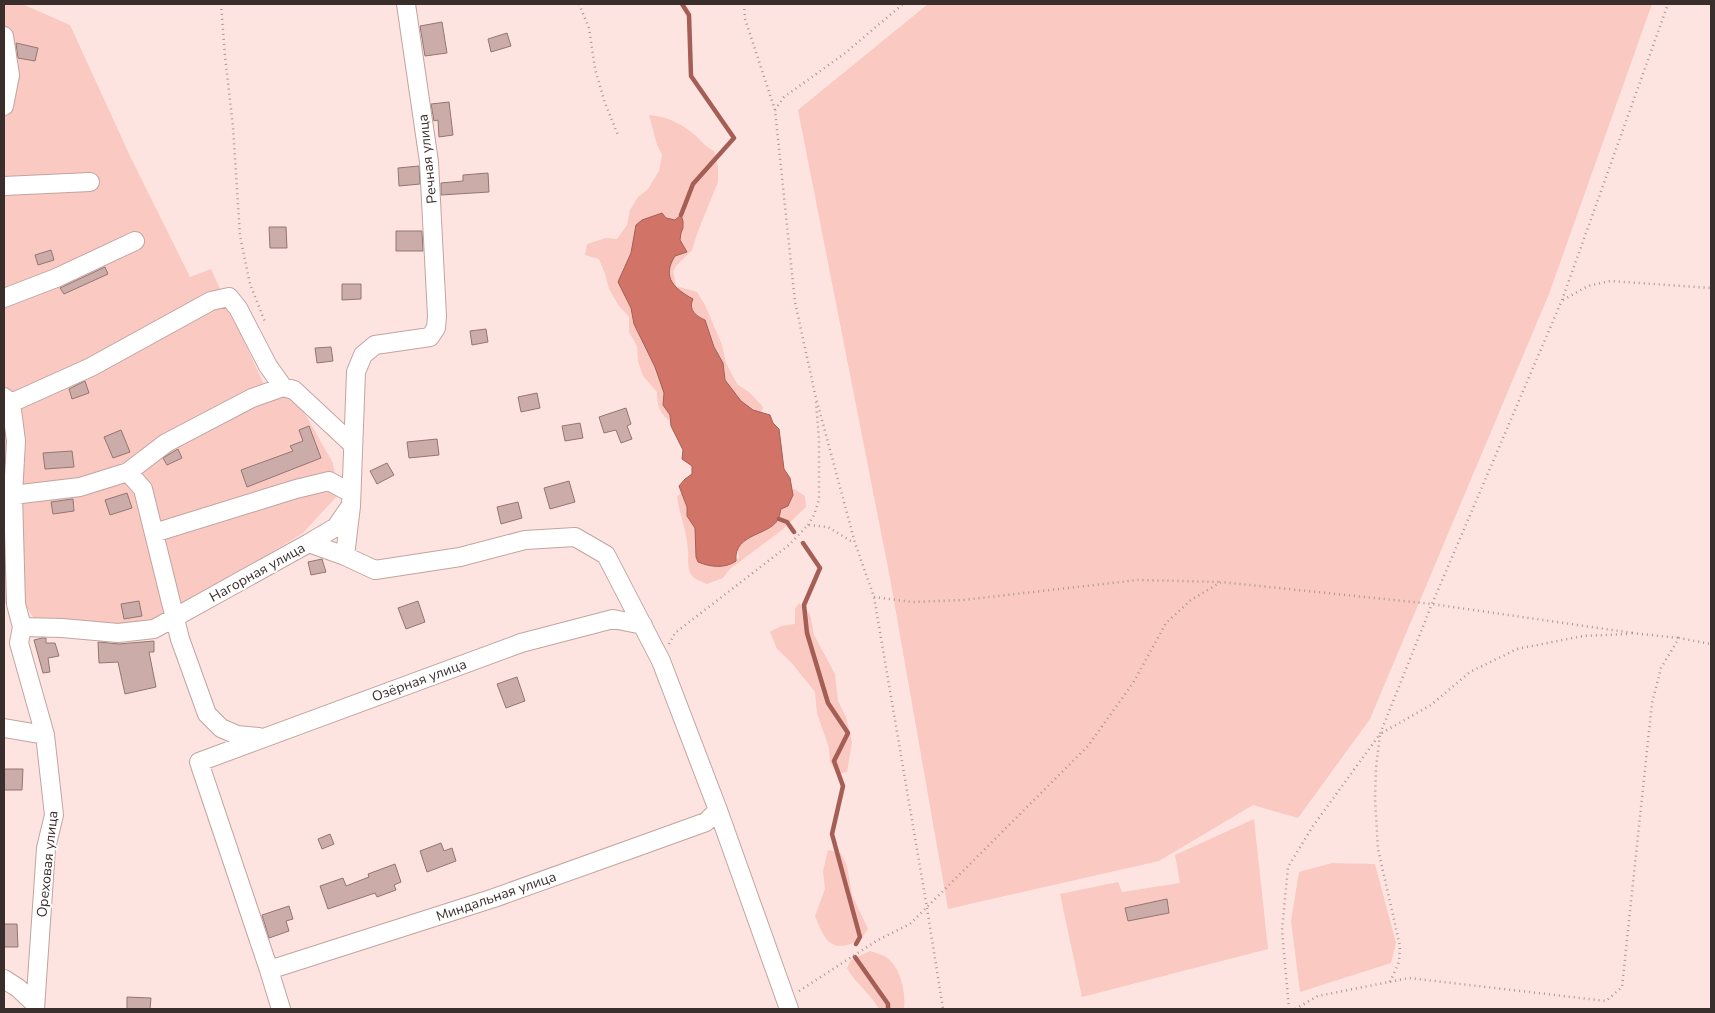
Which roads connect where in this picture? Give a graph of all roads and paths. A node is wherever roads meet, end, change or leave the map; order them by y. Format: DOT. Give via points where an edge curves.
graph roads {
  1 [pos="221,4"];
  2 [pos="406,4"];
  3 [pos="579,4"];
  4 [pos="744,4"];
  5 [pos="903,4"];
  6 [pos="1668,4"];
  7 [pos="4,36"];
  8 [pos="4,106"];
  9 [pos="775,110"];
  10 [pos="618,135"];
  11 [pos="90,182"];
  12 [pos="4,186"];
  13 [pos="136,241"];
  14 [pos="1711,288"];
  15 [pos="4,298"];
  16 [pos="1562,300"];
  17 [pos="267,330"];
  18 [pos="283,387"];
  19 [pos="815,394"];
  20 [pos="8,400"];
  21 [pos="353,445"];
  22 [pos="128,472"];
  23 [pos="8,492"];
  24 [pos="351,499"];
  25 [pos="808,525"];
  26 [pos="154,533"];
  27 [pos="309,543"];
  28 [pos="855,543"];
  29 [pos="345,556"];
  30 [pos="1221,582"];
  31 [pos="874,597"];
  32 [pos="1432,604"];
  33 [pos="175,618"];
  34 [pos="643,625"];
  35 [pos="22,628"];
  36 [pos="1633,633"];
  37 [pos="1679,638"];
  38 [pos="1711,644"];
  39 [pos="661,662"];
  40 [pos="4,728"];
  41 [pos="1380,734"];
  42 [pos="45,735"];
  43 [pos="262,738"];
  44 [pos="718,810"];
  45 [pos="927,908"];
  46 [pos="269,970"];
  47 [pos="4,978"];
  48 [pos="1390,982"];
  49 [pos="35,1007"];
  50 [pos="281,1009"];
  51 [pos="789,1009"];
  52 [pos="943,1009"];
  53 [pos="1289,1009"];
  54 [pos="1295,1009"];
  1 -- 17 [label="path" via="240,236 250,284"];
  2 -- 21 [label="street, Речная улица" via="429,162 436,328 430,337 375,345 363,355 356,372"];
  3 -- 10 [label="path" via="589,28 594,69"];
  4 -- 9 [label="path" via="745,19"];
  5 -- 9 [label="path" via="844,54 784,98"];
  6 -- 16 [label="path"];
  7 -- 8 [label="street" via="10,75"];
  9 -- 19 [label="path" via="796,302"];
  11 -- 12 [label="street"];
  13 -- 15 [label="street"];
  14 -- 16 [label="path" via="1610,281 1588,286"];
  16 -- 32 [label="path"];
  18 -- 20 [label="street" via="268,366 238,308 229,298 211,301 91,367"];
  18 -- 21 [label="street" via="294,390"];
  18 -- 22 [label="street" via="252,398 174,439"];
  19 -- 25 [label="path" via="819,500"];
  19 -- 28 [label="path"];
  20 -- 23 [label="street, Ореховая улица" via="16,441"];
  21 -- 24 [label="street"];
  22 -- 23 [label="street" via="80,487"];
  22 -- 26 [label="street" via="143,490"];
  23 -- 35 [label="street, Ореховая улица" via="16,604"];
  24 -- 26 [label="street" via="329,481"];
  24 -- 27 [label="street" via="336,527"];
  24 -- 29 [label="street"];
  25 -- 28 [label="path" via="828,527"];
  25 -- 39 [label="path" via="789,545 675,633"];
  26 -- 33 [label="street"];
  27 -- 29 [label="street, Нагорная улица"];
  27 -- 33 [label="street, Нагорная улица"];
  28 -- 31 [label="path"];
  29 -- 34 [label="street, Нагорная улица" via="375,570 460,557 525,540 575,537 606,555"];
  30 -- 31 [label="path" via="1138,580 964,600 912,602"];
  30 -- 32 [label="path"];
  30 -- 45 [label="path" via="1191,600 1166,623 1133,683 1088,746"];
  31 -- 45 [label="path"];
  32 -- 36 [label="path"];
  32 -- 41 [label="path"];
  33 -- 35 [label="street, Нагорная улица" via="154,629 118,633"];
  33 -- 43 [label="street" via="207,714 221,728 238,736"];
  34 -- 39 [label="street"];
  34 -- 43 [label="street, Озёрная улица" via="613,619 521,643"];
  35 -- 42 [label="street, Ореховая улица" via="18,643"];
  36 -- 37 [label="path"];
  36 -- 41 [label="path" via="1583,636 1517,648 1470,672 1431,705"];
  37 -- 38 [label="path"];
  37 -- 48 [label="path" via="1661,668 1652,703 1622,987 1606,1001 1409,978"];
  39 -- 44 [label="street"];
  40 -- 42 [label="street"];
  41 -- 48 [label="path" via="1375,798 1378,849 1400,946 1399,962"];
  41 -- 53 [label="path" via="1313,826 1288,868 1282,930"];
  42 -- 49 [label="street, Ореховая улица" via="54,815 46,848"];
  43 -- 46 [label="street, Озёрная улица" via="199,762"];
  44 -- 46 [label="street, Миндальная улица" via="706,822 631,850"];
  44 -- 51 [label="street"];
  45 -- 51 [label="path" via="910,924 878,940 794,994"];
  45 -- 52 [label="path"];
  46 -- 50 [label="street"];
  47 -- 49 [label="street"];
  48 -- 54 [label="path" via="1318,996"];
}
